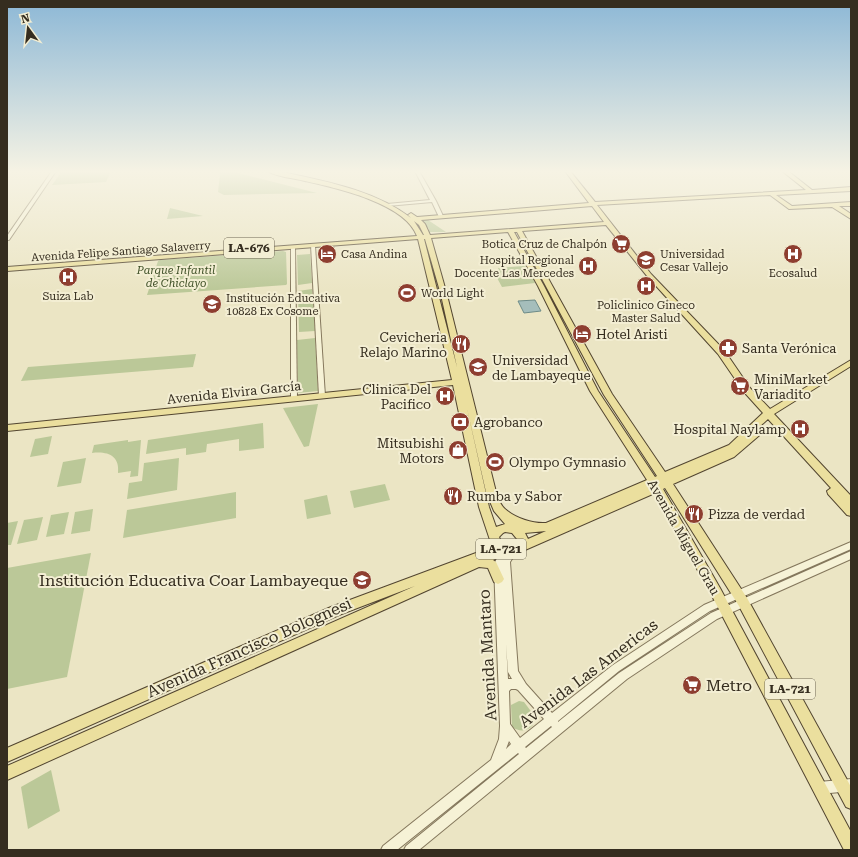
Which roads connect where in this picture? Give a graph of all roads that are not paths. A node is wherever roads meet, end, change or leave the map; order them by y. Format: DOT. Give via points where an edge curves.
graph roads {
  1 [pos="26,211"];
  2 [pos="396,211"];
  3 [pos="404,211"];
  4 [pos="439,211"];
  5 [pos="504,211"];
  6 [pos="599,211"];
  7 [pos="842,211"];
  8 [pos="441,216"];
  9 [pos="851,217"];
  10 [pos="416,219"];
  11 [pos="409,220"];
  12 [pos="609,223"];
  13 [pos="514,229"];
  14 [pos="424,237"];
  15 [pos="7,239"];
  16 [pos="312,246"];
  17 [pos="292,248"];
  18 [pos="7,268"];
  19 [pos="851,362"];
  20 [pos="851,368"];
  21 [pos="460,382"];
  22 [pos="322,396"];
  23 [pos="294,399"];
  24 [pos="769,418"];
  25 [pos="7,428"];
  26 [pos="660,483"];
  27 [pos="851,503"];
  28 [pos="498,508"];
  29 [pos="851,512"];
  30 [pos="547,527"];
  31 [pos="515,529"];
  32 [pos="851,545"];
  33 [pos="505,546"];
  34 [pos="851,555"];
  35 [pos="473,565"];
  36 [pos="498,579"];
  37 [pos="740,598"];
  38 [pos="723,606"];
  39 [pos="522,687"];
  40 [pos="503,689"];
  41 [pos="551,720"];
  42 [pos="505,726"];
  43 [pos="561,726"];
  44 [pos="521,750"];
  45 [pos="7,755"];
  46 [pos="495,764"];
  47 [pos="7,773"];
  48 [pos="846,785"];
  49 [pos="819,788"];
  50 [pos="851,802"];
  51 [pos="851,848"];
  52 [pos="387,850"];
  53 [pos="410,850"];
  1 -- 15 [label="street"];
  2 -- 11 [label="main road, LA-721"];
  3 -- 10 [label="main road, LA-721"];
  4 -- 8 [label="street"];
  5 -- 8 [label="main road"];
  6 -- 12 [label="main road"];
  7 -- 9 [label="main road"];
  8 -- 10 [label="main road"];
  10 -- 11 [label="main road"];
  10 -- 14 [label="main road, LA-721" via="422,224"];
  11 -- 14 [label="main road, LA-721"];
  12 -- 13 [label="main road"];
  12 -- 24 [label="main road" via="649,275 721,352"];
  13 -- 14 [label="main road"];
  13 -- 26 [label="main road, Avenida Miguel Grau" via="594,391"];
  14 -- 16 [label="main road, Avenida Felipe Santiago Salaverry / LA-676"];
  14 -- 18 [label="main road, Avenida Felipe Santiago Salaverry / LA-676"];
  14 -- 21 [label="main road, LA-721"];
  16 -- 17 [label="main road, Avenida Felipe Santiago Salaverry / LA-676"];
  16 -- 22 [label="street"];
  17 -- 18 [label="main road, Avenida Felipe Santiago Salaverry / LA-676"];
  17 -- 23 [label="street"];
  19 -- 24 [label="main road, Avenida Francisco Bolognesi"];
  20 -- 24 [label="main road, Avenida Francisco Bolognesi"];
  21 -- 22 [label="main road, Avenida Elvira García"];
  21 -- 28 [label="main road, LA-721" via="491,492"];
  21 -- 33 [label="main road, LA-721" via="484,507"];
  22 -- 23 [label="main road, Avenida Elvira García"];
  23 -- 25 [label="main road, Avenida Elvira García"];
  24 -- 26 [label="main road, Avenida Francisco Bolognesi" via="724,451"];
  24 -- 26 [label="main road, Avenida Francisco Bolognesi" via="738,451"];
  24 -- 27 [label="main road"];
  24 -- 29 [label="main road"];
  26 -- 30 [label="main road, Avenida Francisco Bolognesi / LA-721"];
  26 -- 33 [label="main road, Avenida Francisco Bolognesi / LA-721"];
  26 -- 37 [label="main road, Avenida Miguel Grau / LA-721"];
  26 -- 38 [label="main road, Avenida Miguel Grau / LA-721"];
  28 -- 30 [label="main road, LA-721" via="524,524"];
  28 -- 31 [label="main road, LA-721"];
  30 -- 31 [label="main road, Avenida Francisco Bolognesi / LA-721"];
  31 -- 33 [label="main road, LA-721" via="523,538"];
  31 -- 33 [label="main road, LA-721" via="502,528 496,533"];
  32 -- 37 [label="street, Avenida Las Americas"];
  33 -- 35 [label="main road, Avenida Francisco Bolognesi"];
  33 -- 36 [label="street, Avenida Mantaro" via="498,562"];
  33 -- 39 [label="street, Avenida Mantaro" via="513,672"];
  33 -- 45 [label="main road, Avenida Francisco Bolognesi" via="335,611"];
  34 -- 37 [label="street, Avenida Las Americas"];
  35 -- 36 [label="main road" via="492,565"];
  35 -- 47 [label="main road, Avenida Francisco Bolognesi"];
  36 -- 40 [label="street, Avenida Mantaro"];
  37 -- 38 [label="street, Avenida Las Americas"];
  37 -- 48 [label="main road, Avenida Miguel Grau / LA-721"];
  38 -- 41 [label="street, Avenida Las Americas" via="701,612 616,668"];
  38 -- 43 [label="street, Avenida Las Americas" via="714,616 623,676"];
  38 -- 49 [label="main road, Avenida Miguel Grau / LA-721"];
  39 -- 40 [label="street" via="510,684"];
  39 -- 41 [label="street, Avenida Mantaro"];
  40 -- 42 [label="street, Avenida Mantaro"];
  41 -- 43 [label="street, Avenida Mantaro"];
  41 -- 44 [label="street, Avenida Las Americas"];
  42 -- 44 [label="street, Avenida Mantaro"];
  42 -- 46 [label="street" via="500,753"];
  43 -- 44 [label="street, Avenida Las Americas"];
  44 -- 46 [label="street, Avenida Las Americas"];
  44 -- 53 [label="street, Avenida Las Americas"];
  46 -- 52 [label="street, Avenida Las Americas"];
  48 -- 49 [label="street"];
  48 -- 50 [label="main road, Avenida Miguel Grau / LA-721"];
  49 -- 51 [label="main road, Avenida Miguel Grau / LA-721"];
}
